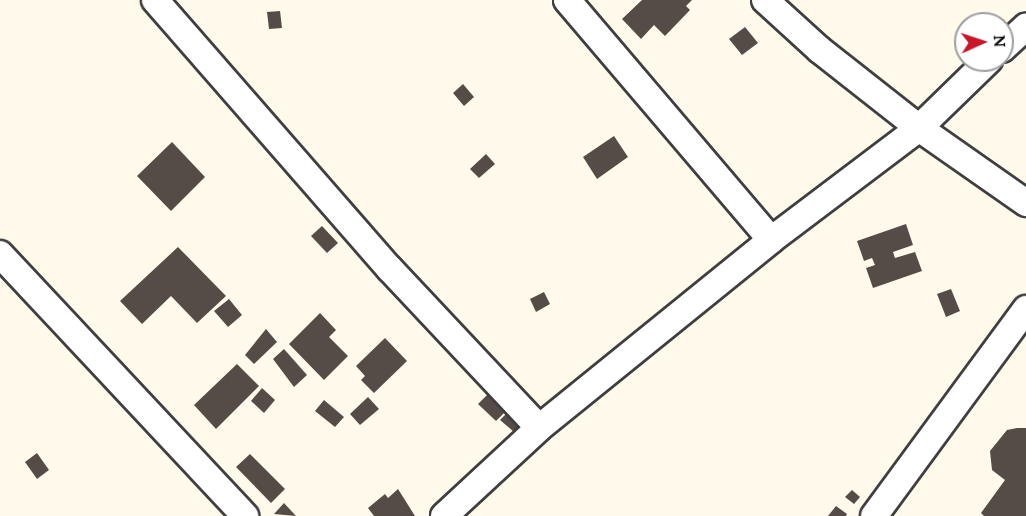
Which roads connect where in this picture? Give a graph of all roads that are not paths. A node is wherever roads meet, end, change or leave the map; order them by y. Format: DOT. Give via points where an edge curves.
graph roads {
  1 [pos="155,0"];
  2 [pos="567,0"];
  3 [pos="765,0"];
  4 [pos="1026,27"];
  5 [pos="1014,38"];
  6 [pos="977,72"];
  7 [pos="919,128"];
  8 [pos="1026,203"];
  9 [pos="771,240"];
  10 [pos="0,254"];
  11 [pos="1026,309"];
  12 [pos="539,428"];
  13 [pos="245,516"];
  14 [pos="444,516"];
  15 [pos="874,516"];
  1 -- 12 [label="street" via="389,268"];
  2 -- 9 [label="street"];
  3 -- 7 [label="street" via="820,50"];
  4 -- 5 [label="street"];
  6 -- 7 [label="street"];
  7 -- 8 [label="street"];
  7 -- 9 [label="street"];
  9 -- 12 [label="street"];
  10 -- 13 [label="street"];
  11 -- 15 [label="street"];
  12 -- 14 [label="street"];
}
